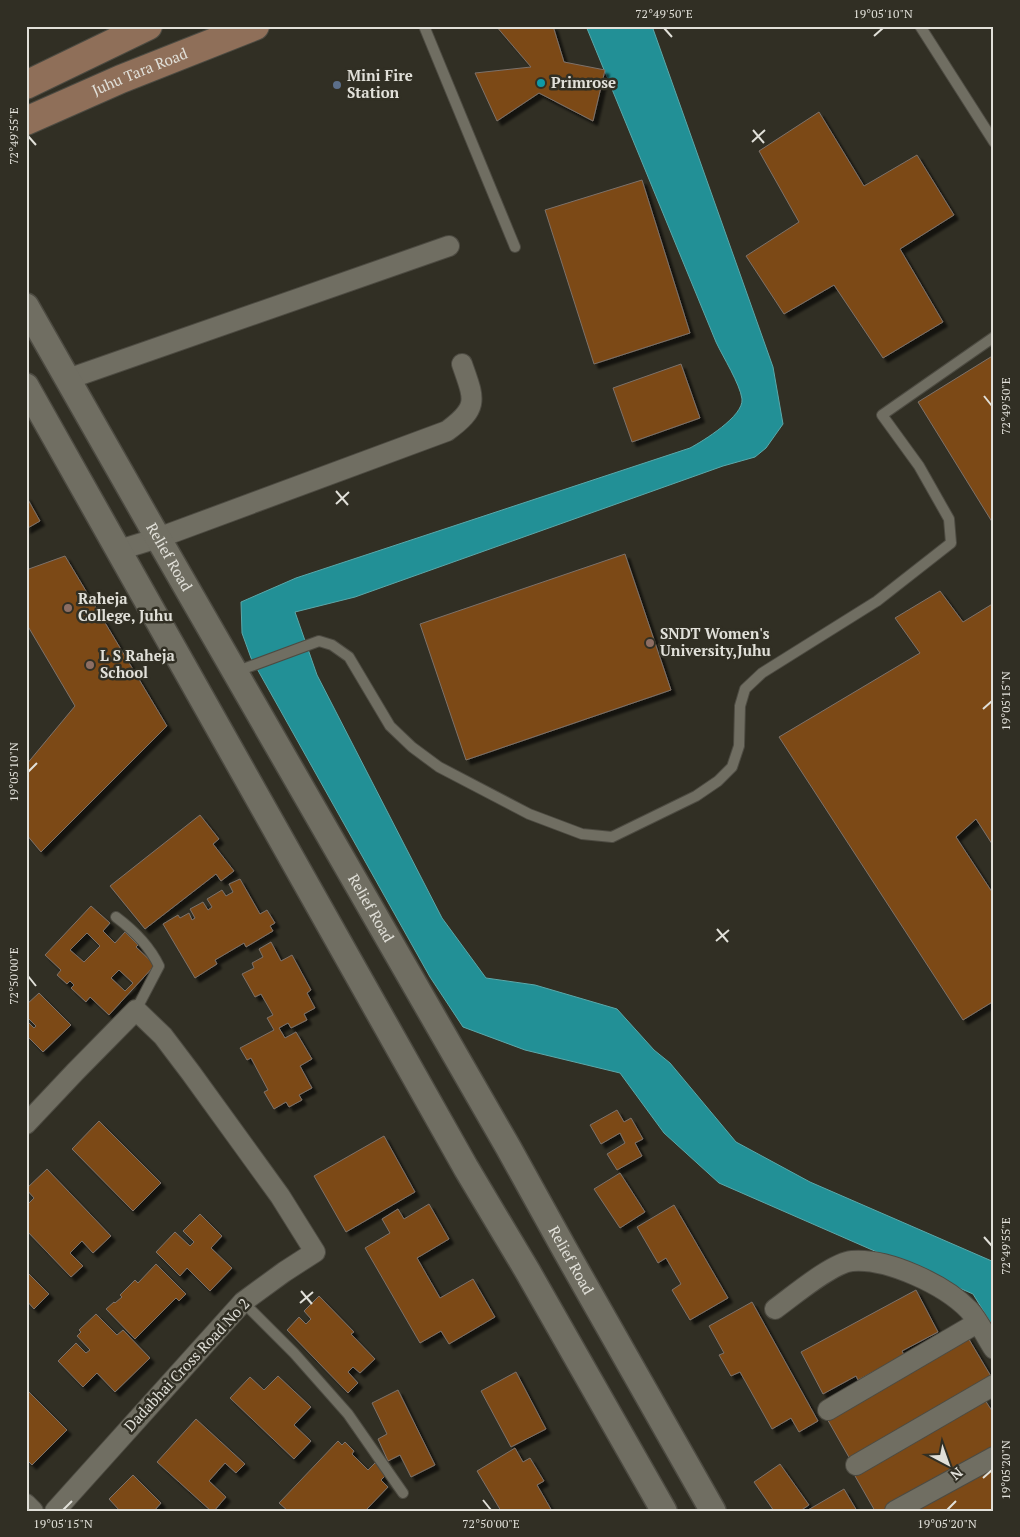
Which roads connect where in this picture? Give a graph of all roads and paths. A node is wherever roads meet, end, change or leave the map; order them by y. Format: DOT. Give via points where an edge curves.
graph roads {
  1 [pos="255,26"];
  2 [pos="424,26"];
  3 [pos="920,26"];
  4 [pos="140,28"];
  5 [pos="26,85"];
  6 [pos="26,121"];
  7 [pos="994,142"];
  8 [pos="450,246"];
  9 [pos="515,247"];
  10 [pos="27,310"];
  11 [pos="994,337"];
  12 [pos="462,364"];
  13 [pos="68,379"];
  14 [pos="26,386"];
  15 [pos="158,538"];
  16 [pos="119,550"];
  17 [pos="235,672"];
  18 [pos="116,917"];
  19 [pos="136,1010"];
  20 [pos="26,1124"];
  21 [pos="243,1302"];
  22 [pos="775,1309"];
  23 [pos="978,1323"];
  24 [pos="994,1349"];
  25 [pos="994,1386"];
  26 [pos="828,1410"];
  27 [pos="994,1457"];
  28 [pos="856,1465"];
  29 [pos="403,1493"];
  30 [pos="26,1504"];
  31 [pos="33,1511"];
  32 [pos="55,1511"];
  33 [pos="664,1511"];
  34 [pos="713,1511"];
  35 [pos="895,1511"];
  1 -- 6 [label="main road, Juhu Tara Road"];
  2 -- 9 [label="lane"];
  3 -- 7 [label="lane"];
  4 -- 5 [label="main road"];
  8 -- 13 [label="street"];
  10 -- 13 [label="street, Relief Road"];
  11 -- 17 [label="lane" via="882,415 920,466 949,519 951,542 877,601 762,672 745,689 740,706 739,746 732,767 718,781 696,796 612,837 582,834 529,814 440,767 390,726 349,657 332,645 319,641"];
  12 -- 15 [label="street" via="472,394 472,406 462,421 447,431"];
  13 -- 15 [label="street, Relief Road"];
  14 -- 16 [label="street"];
  15 -- 16 [label="street"];
  15 -- 17 [label="street, Relief Road"];
  16 -- 33 [label="street" via="466,1168"];
  17 -- 34 [label="street, Relief Road"];
  18 -- 19 [label="lane" via="149,950 159,966"];
  19 -- 20 [label="street"];
  19 -- 21 [label="street, Dadabhai Cross Road No 2" via="163,1036 280,1196 315,1252"];
  21 -- 29 [label="lane" via="348,1414"];
  21 -- 32 [label="street, Dadabhai Cross Road No 2"];
  22 -- 23 [label="street" via="835,1267 852,1261 888,1266 924,1279 950,1294 970,1311"];
  23 -- 24 [label="street"];
  23 -- 26 [label="street"];
  25 -- 28 [label="street"];
  27 -- 35 [label="street"];
  30 -- 31 [label="street"];
}
